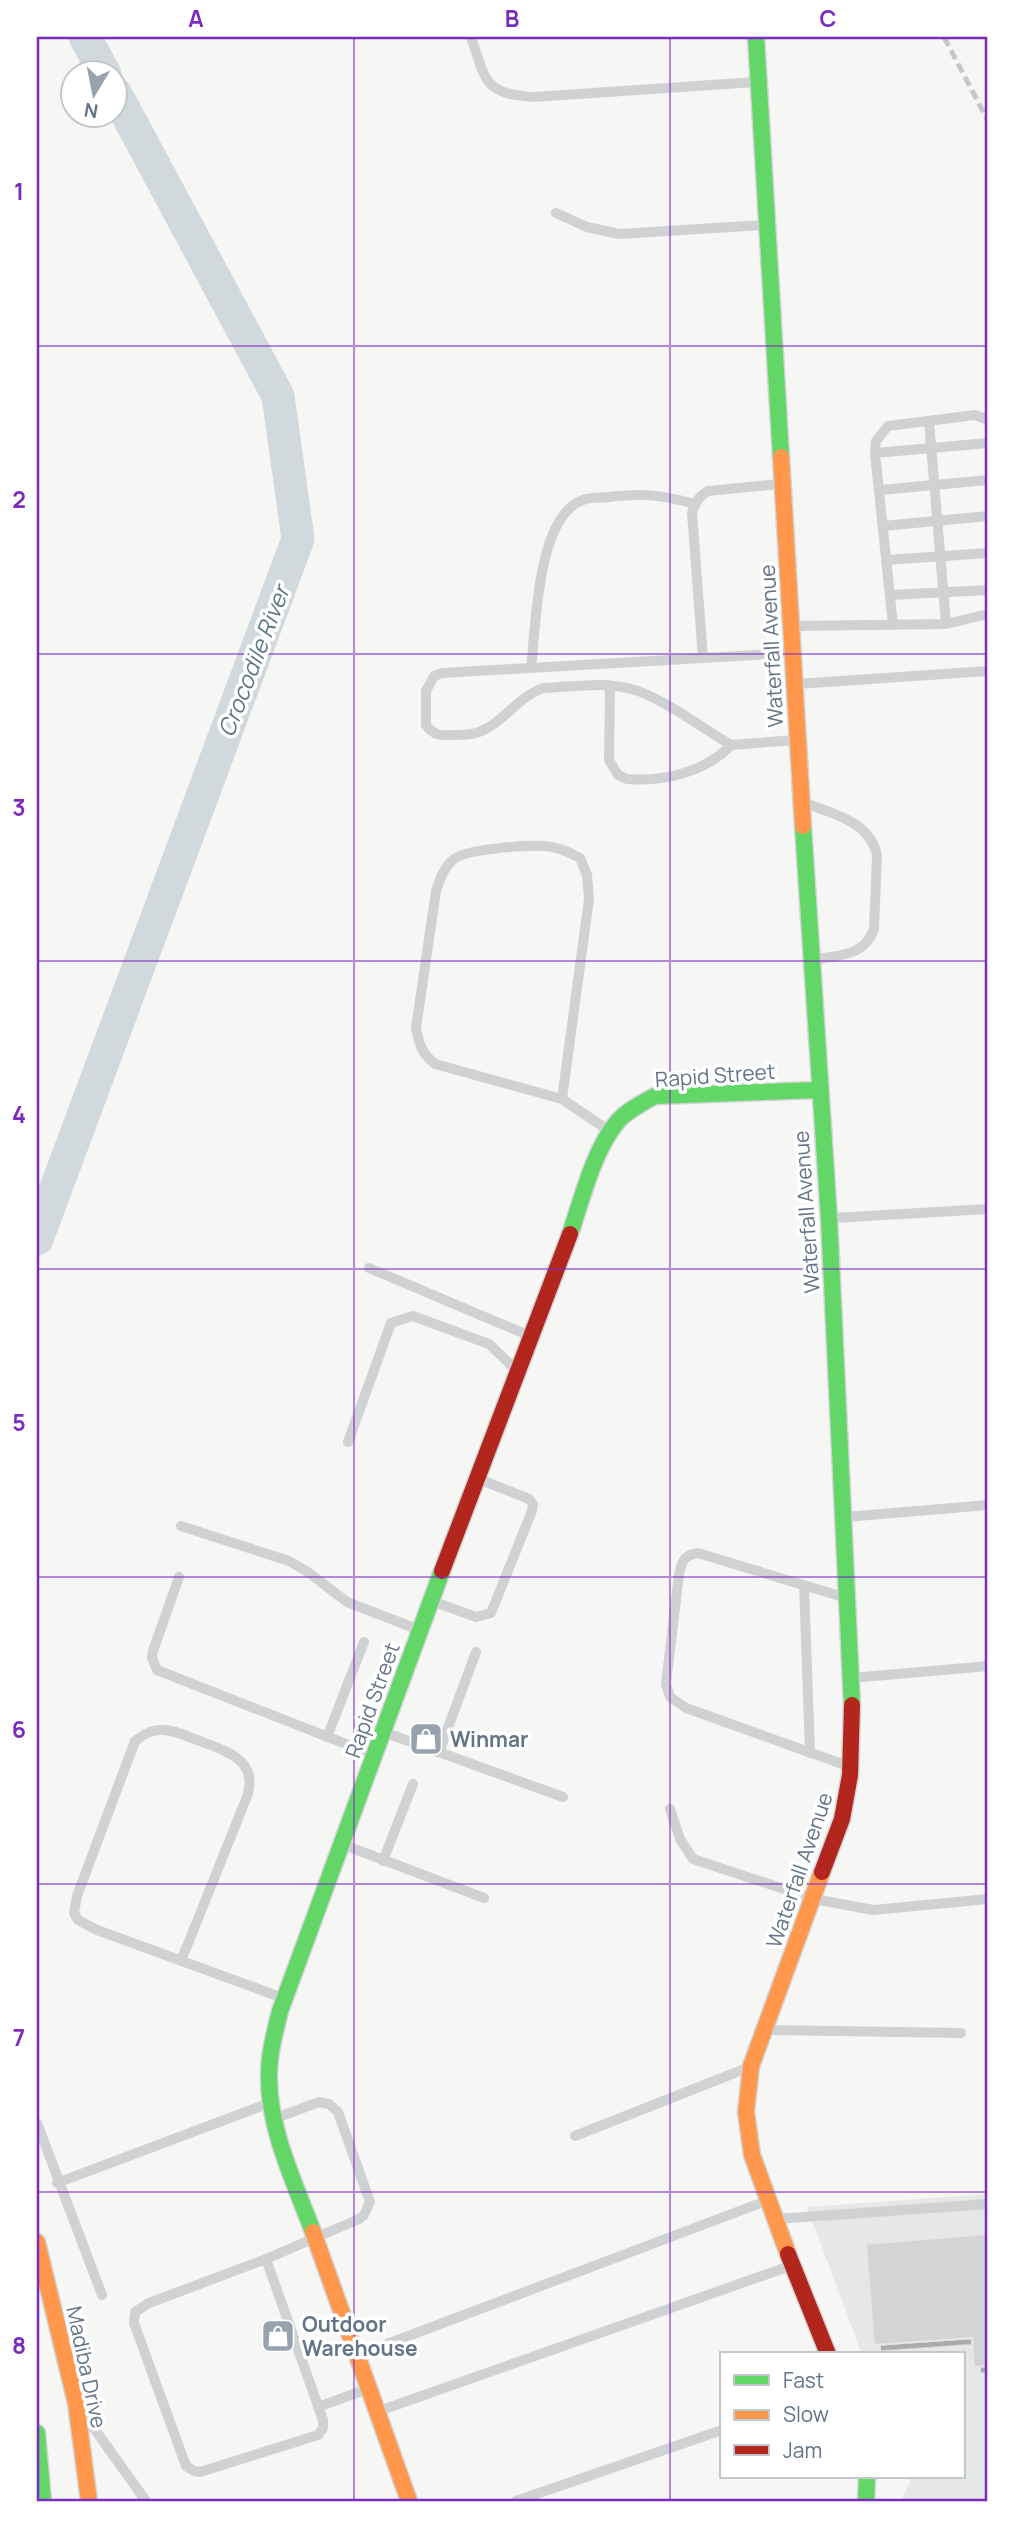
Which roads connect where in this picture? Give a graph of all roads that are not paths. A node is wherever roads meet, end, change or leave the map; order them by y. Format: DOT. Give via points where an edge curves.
graph roads {
  1 [pos="471,37"];
  2 [pos="756,37"];
  3 [pos="759,82"];
  4 [pos="556,213"];
  5 [pos="767,224"];
  6 [pos="988,420"];
  7 [pos="929,421"];
  8 [pos="988,443"];
  9 [pos="932,449"];
  10 [pos="875,453"];
  11 [pos="988,480"];
  12 [pos="783,484"];
  13 [pos="935,485"];
  14 [pos="880,490"];
  15 [pos="695,503"];
  16 [pos="988,516"];
  17 [pos="937,520"];
  18 [pos="883,526"];
  19 [pos="988,553"];
  20 [pos="940,556"];
  21 [pos="887,560"];
  22 [pos="988,590"];
  23 [pos="943,591"];
  24 [pos="890,595"];
  25 [pos="988,614"];
  26 [pos="946,624"];
  27 [pos="893,625"];
  28 [pos="791,626"];
  29 [pos="793,653"];
  30 [pos="703,658"];
  31 [pos="531,667"];
  32 [pos="988,671"];
  33 [pos="795,684"];
  34 [pos="610,686"];
  35 [pos="798,740"];
  36 [pos="731,745"];
  37 [pos="802,802"];
  38 [pos="811,960"];
  39 [pos="819,1090"];
  40 [pos="562,1099"];
  41 [pos="611,1131"];
  42 [pos="988,1209"];
  43 [pos="828,1218"];
  44 [pos="369,1268"];
  45 [pos="533,1338"];
  46 [pos="518,1372"];
  47 [pos="348,1442"];
  48 [pos="477,1478"];
  49 [pos="988,1505"];
  50 [pos="842,1518"];
  51 [pos="181,1526"];
  52 [pos="179,1577"];
  53 [pos="804,1585"];
  54 [pos="846,1598"];
  55 [pos="431,1601"];
  56 [pos="420,1631"];
  57 [pos="364,1642"];
  58 [pos="476,1651"];
  59 [pos="988,1666"];
  60 [pos="851,1678"];
  61 [pos="383,1732"];
  62 [pos="327,1737"];
  63 [pos="439,1752"];
  64 [pos="810,1753"];
  65 [pos="374,1755"];
  66 [pos="851,1767"];
  67 [pos="413,1784"];
  68 [pos="563,1797"];
  69 [pos="670,1809"];
  70 [pos="341,1844"];
  71 [pos="383,1861"];
  72 [pos="484,1898"];
  73 [pos="814,1899"];
  74 [pos="988,1899"];
  75 [pos="181,1961"];
  76 [pos="284,1999"];
  77 [pos="765,2029"];
  78 [pos="961,2033"];
  79 [pos="751,2066"];
  80 [pos="273,2111"];
  81 [pos="37,2123"];
  82 [pos="575,2136"];
  83 [pos="57,2183"];
  84 [pos="767,2201"];
  85 [pos="988,2204"];
  86 [pos="773,2219"];
  87 [pos="315,2239"];
  88 [pos="37,2242"];
  89 [pos="267,2259"];
  90 [pos="791,2265"];
  91 [pos="102,2295"];
  92 [pos="827,2352"];
  93 [pos="357,2356"];
  94 [pos="369,2388"];
  95 [pos="76,2403"];
  96 [pos="318,2407"];
  97 [pos="377,2412"];
  98 [pos="720,2431"];
  99 [pos="37,2433"];
  100 [pos="867,2478"];
  101 [pos="43,2501"];
  102 [pos="89,2501"];
  103 [pos="146,2501"];
  104 [pos="409,2501"];
  105 [pos="516,2501"];
  106 [pos="866,2501"];
  1 -- 3 [label="lane" via="489,84 510,95"];
  2 -- 3 [label="street, Waterfall Avenue"];
  3 -- 5 [label="street, Waterfall Avenue"];
  4 -- 5 [label="lane" via="587,228 619,234"];
  5 -- 12 [label="street, Waterfall Avenue"];
  6 -- 7 [label="lane" via="975,415"];
  7 -- 9 [label="lane"];
  7 -- 10 [label="lane" via="888,426 876,440"];
  8 -- 9 [label="lane"];
  9 -- 10 [label="lane"];
  9 -- 13 [label="lane"];
  10 -- 14 [label="lane"];
  11 -- 13 [label="lane"];
  12 -- 15 [label="lane" via="708,491"];
  12 -- 28 [label="street, Waterfall Avenue"];
  13 -- 14 [label="lane"];
  13 -- 17 [label="lane"];
  14 -- 18 [label="lane"];
  15 -- 30 [label="lane" via="692,513"];
  15 -- 31 [label="lane" via="636,494 582,500 561,517 546,549"];
  16 -- 17 [label="lane"];
  17 -- 18 [label="lane"];
  17 -- 20 [label="lane"];
  18 -- 21 [label="lane"];
  19 -- 20 [label="lane"];
  20 -- 21 [label="lane"];
  20 -- 23 [label="lane"];
  21 -- 24 [label="lane"];
  22 -- 23 [label="lane"];
  23 -- 24 [label="lane"];
  23 -- 26 [label="lane"];
  24 -- 27 [label="lane"];
  25 -- 26 [label="lane"];
  26 -- 27 [label="lane"];
  27 -- 28 [label="lane"];
  28 -- 29 [label="street, Waterfall Avenue"];
  29 -- 30 [label="lane"];
  29 -- 33 [label="street, Waterfall Avenue"];
  30 -- 31 [label="lane"];
  31 -- 34 [label="lane" via="434,676 426,691 426,725 442,736 477,733 534,691"];
  32 -- 33 [label="lane"];
  33 -- 35 [label="street, Waterfall Avenue"];
  34 -- 36 [label="lane" via="646,694"];
  34 -- 36 [label="lane" via="609,760 618,775 635,779 685,773 719,758"];
  35 -- 36 [label="lane"];
  35 -- 37 [label="street, Waterfall Avenue"];
  37 -- 38 [label="street, Waterfall Avenue"];
  37 -- 38 [label="lane" via="857,824 869,835 877,856 870,939 860,950"];
  38 -- 39 [label="street, Waterfall Avenue"];
  39 -- 41 [label="street, Rapid Street" via="655,1096 622,1116"];
  39 -- 43 [label="street, Waterfall Avenue"];
  40 -- 40 [label="lane" via="435,1064 419,1045 416,1028 436,891 442,873 455,858 471,851 544,846 564,850 580,858 587,875 589,899"];
  40 -- 41 [label="lane"];
  41 -- 45 [label="street, Rapid Street"];
  42 -- 43 [label="lane"];
  43 -- 50 [label="street, Waterfall Avenue"];
  44 -- 45 [label="lane"];
  45 -- 46 [label="street, Rapid Street"];
  46 -- 47 [label="lane" via="489,1344 413,1317 391,1323"];
  46 -- 48 [label="street, Rapid Street"];
  48 -- 55 [label="street, Rapid Street"];
  48 -- 55 [label="lane" via="529,1499 532,1511 491,1613 476,1617"];
  49 -- 50 [label="lane"];
  50 -- 54 [label="street, Waterfall Avenue"];
  51 -- 56 [label="lane" via="289,1562 347,1602"];
  52 -- 62 [label="lane" via="153,1651 157,1670"];
  53 -- 54 [label="lane"];
  53 -- 64 [label="lane"];
  53 -- 64 [label="lane" via="698,1553 684,1558 666,1684 670,1697 686,1708"];
  54 -- 60 [label="street, Waterfall Avenue"];
  55 -- 56 [label="street, Rapid Street"];
  56 -- 61 [label="street, Rapid Street"];
  57 -- 62 [label="lane"];
  58 -- 63 [label="lane"];
  59 -- 60 [label="lane"];
  60 -- 66 [label="street, Waterfall Avenue"];
  61 -- 63 [label="lane"];
  61 -- 65 [label="street, Rapid Street"];
  62 -- 65 [label="lane"];
  63 -- 68 [label="lane"];
  64 -- 66 [label="lane"];
  65 -- 70 [label="street, Rapid Street"];
  66 -- 73 [label="street, Waterfall Avenue" via="842,1819"];
  67 -- 71 [label="lane"];
  69 -- 73 [label="lane" via="693,1859"];
  70 -- 71 [label="lane"];
  70 -- 76 [label="street, Rapid Street"];
  71 -- 72 [label="lane"];
  73 -- 74 [label="lane" via="873,1910"];
  73 -- 77 [label="street, Waterfall Avenue"];
  75 -- 75 [label="lane" via="250,1784 246,1768 229,1752 160,1730 135,1741 74,1913 91,1927"];
  75 -- 76 [label="lane"];
  76 -- 80 [label="street, Rapid Street" via="270,2060"];
  77 -- 78 [label="lane"];
  77 -- 79 [label="street, Waterfall Avenue"];
  79 -- 82 [label="lane"];
  79 -- 84 [label="street, Waterfall Avenue" via="747,2130"];
  80 -- 83 [label="lane"];
  80 -- 87 [label="street, Rapid Street"];
  80 -- 87 [label="lane" via="319,2102 333,2107 369,2198 364,2215"];
  81 -- 83 [label="lane"];
  83 -- 91 [label="lane"];
  84 -- 86 [label="street, Waterfall Avenue"];
  84 -- 93 [label="lane"];
  85 -- 86 [label="lane"];
  86 -- 90 [label="street, Waterfall Avenue"];
  87 -- 89 [label="lane"];
  87 -- 93 [label="street, Rapid Street"];
  88 -- 95 [label="street, Madiba Drive"];
  89 -- 96 [label="lane"];
  89 -- 96 [label="lane" via="141,2306 134,2323 190,2470 200,2472 318,2435 324,2425"];
  90 -- 92 [label="street, Waterfall Avenue"];
  90 -- 97 [label="lane"];
  93 -- 94 [label="street, Rapid Street"];
  94 -- 96 [label="lane"];
  94 -- 97 [label="street, Rapid Street"];
  95 -- 102 [label="street, Madiba Drive"];
  95 -- 103 [label="lane"];
  97 -- 104 [label="street, Rapid Street"];
  98 -- 105 [label="lane"];
  99 -- 101 [label="street"];
  100 -- 106 [label="street"];
}
